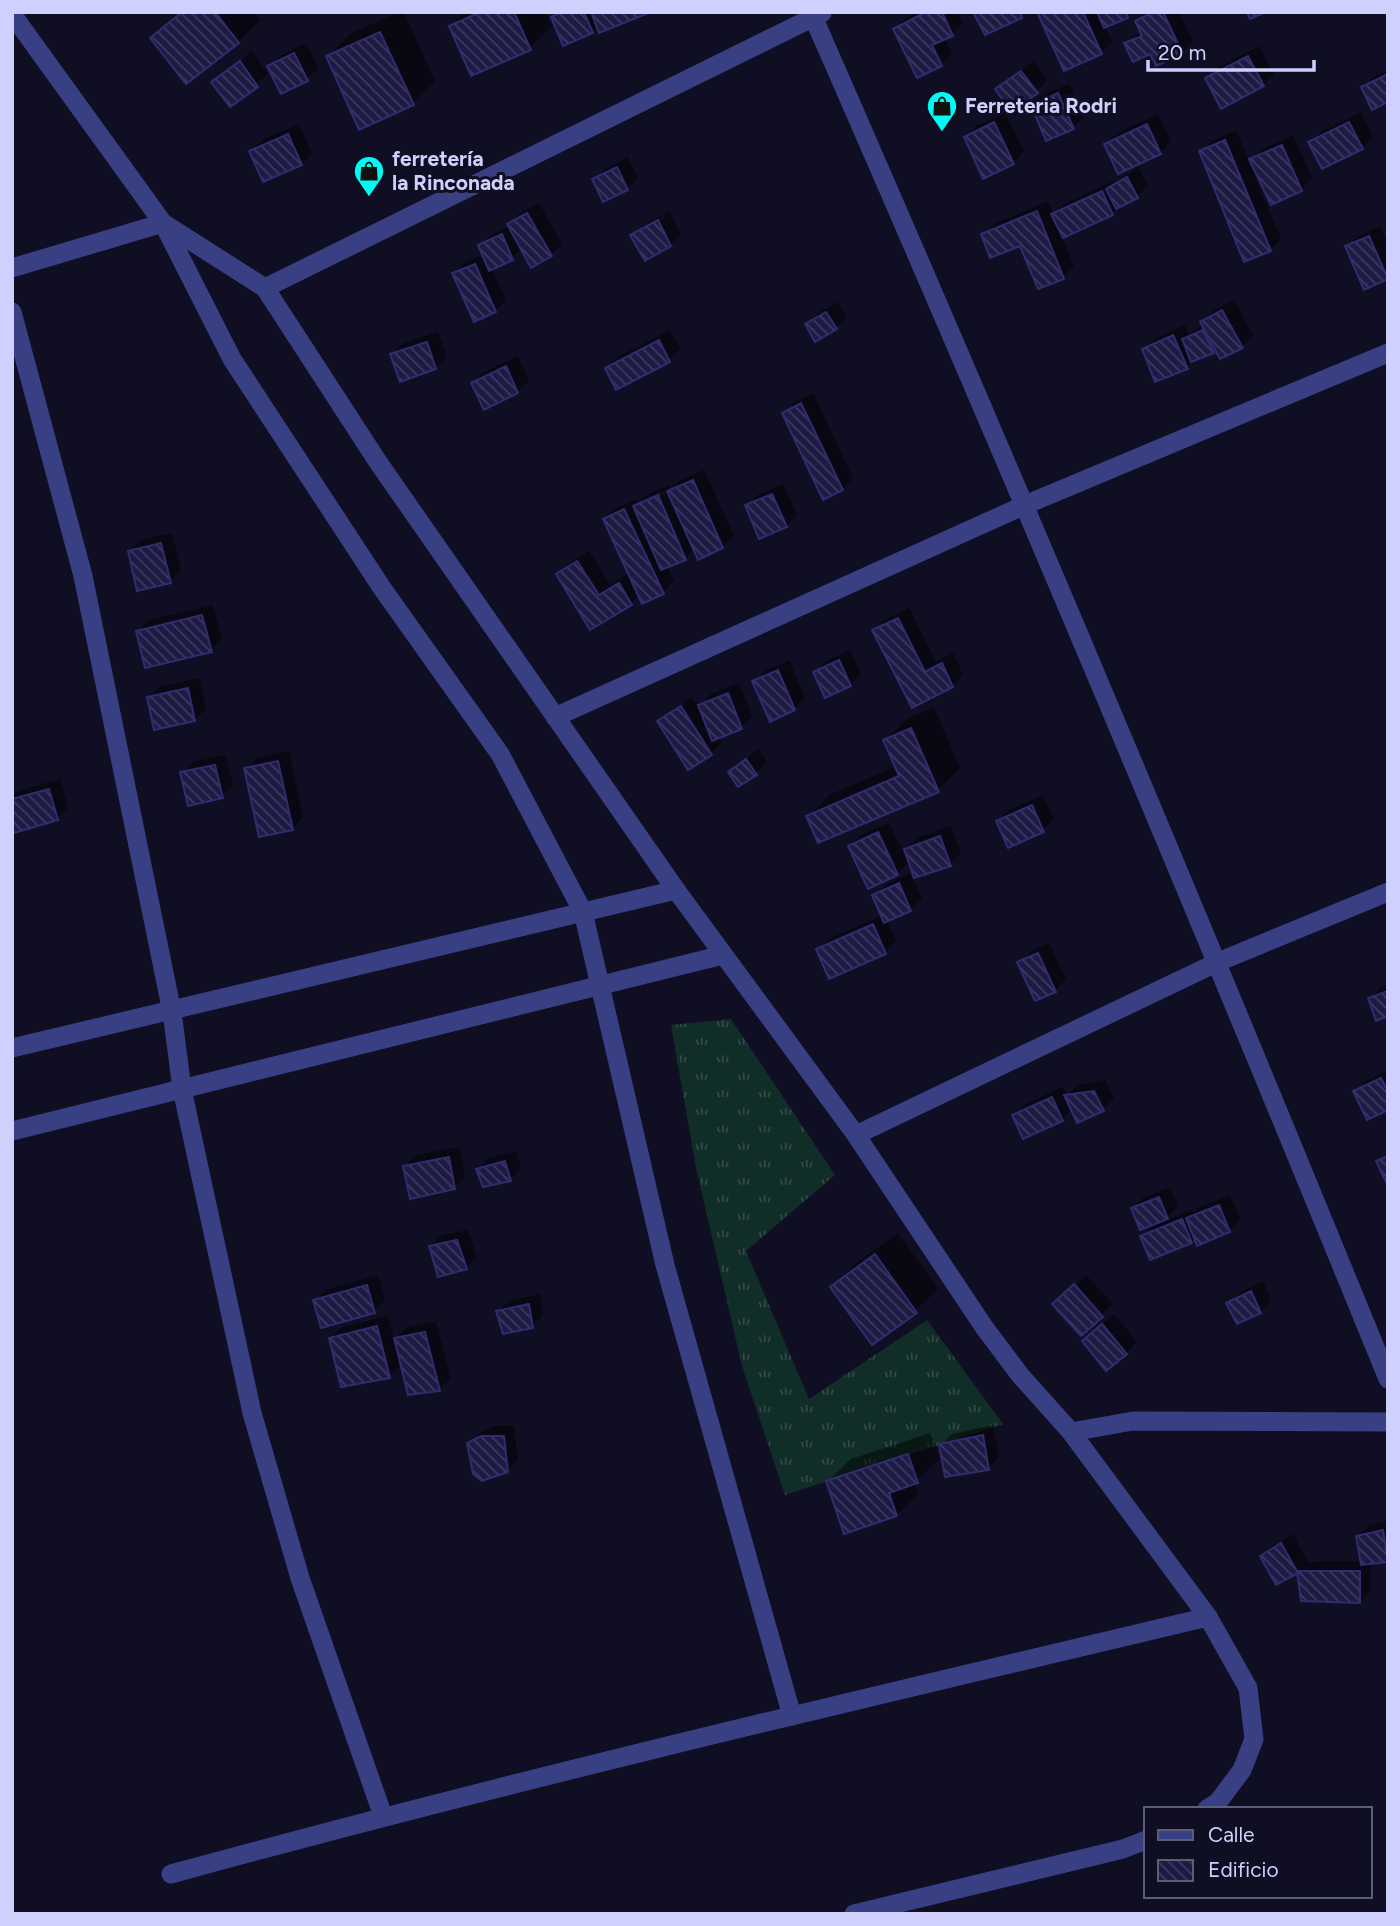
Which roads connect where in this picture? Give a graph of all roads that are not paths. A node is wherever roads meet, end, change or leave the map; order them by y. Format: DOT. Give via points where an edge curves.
graph roads {
  1 [pos="12,14"];
  2 [pos="816,14"];
  3 [pos="163,223"];
  4 [pos="12,268"];
  5 [pos="265,288"];
  6 [pos="12,312"];
  7 [pos="1388,353"];
  8 [pos="1025,505"];
  9 [pos="555,717"];
  10 [pos="676,890"];
  11 [pos="1388,892"];
  12 [pos="583,912"];
  13 [pos="723,955"];
  14 [pos="1218,962"];
  15 [pos="600,986"];
  16 [pos="172,1012"];
  17 [pos="12,1048"];
  18 [pos="182,1089"];
  19 [pos="12,1131"];
  20 [pos="856,1135"];
  21 [pos="1388,1379"];
  22 [pos="1388,1422"];
  23 [pos="1071,1432"];
  24 [pos="1208,1617"];
  25 [pos="792,1716"];
  26 [pos="1210,1807"];
  27 [pos="383,1816"];
  28 [pos="1144,1841"];
  29 [pos="171,1874"];
  30 [pos="854,1914"];
  1 -- 3 [label="street"];
  2 -- 5 [label="street"];
  2 -- 8 [label="street"];
  3 -- 4 [label="street"];
  3 -- 5 [label="street"];
  3 -- 12 [label="street" via="232,359 382,588 500,754"];
  5 -- 9 [label="street" via="378,462"];
  6 -- 16 [label="street" via="83,576"];
  7 -- 8 [label="street"];
  8 -- 9 [label="street"];
  8 -- 14 [label="street"];
  9 -- 10 [label="street"];
  10 -- 12 [label="street"];
  10 -- 13 [label="street"];
  11 -- 14 [label="street"];
  12 -- 15 [label="street"];
  12 -- 16 [label="street"];
  13 -- 15 [label="street"];
  13 -- 20 [label="street"];
  14 -- 20 [label="street"];
  14 -- 21 [label="street"];
  15 -- 18 [label="street"];
  15 -- 25 [label="street" via="665,1265"];
  16 -- 17 [label="street"];
  16 -- 18 [label="street"];
  18 -- 19 [label="street"];
  18 -- 27 [label="street" via="252,1413 300,1578"];
  20 -- 23 [label="street" via="984,1327"];
  22 -- 23 [label="street" via="1133,1422"];
  23 -- 24 [label="street"];
  24 -- 25 [label="street"];
  24 -- 26 [label="street" via="1248,1688 1254,1739 1242,1770"];
  25 -- 27 [label="street"];
  27 -- 29 [label="street"];
  28 -- 30 [label="street"];
}
